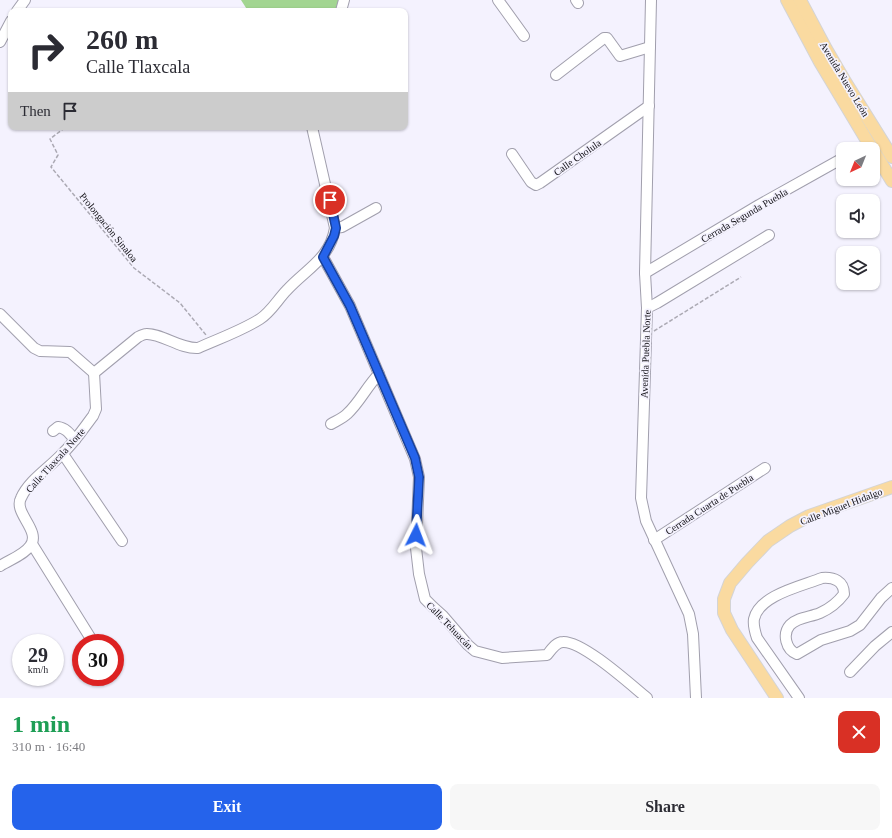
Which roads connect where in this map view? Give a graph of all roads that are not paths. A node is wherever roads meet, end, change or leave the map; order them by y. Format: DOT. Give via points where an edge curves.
graph roads {
  1 [pos="498,0"];
  2 [pos="651,0"];
  3 [pos="787,0"];
  4 [pos="800,0"];
  5 [pos="8,27"];
  6 [pos="524,36"];
  7 [pos="0,42"];
  8 [pos="650,48"];
  9 [pos="556,75"];
  10 [pos="649,106"];
  11 [pos="313,130"];
  12 [pos="866,142"];
  13 [pos="512,154"];
  14 [pos="892,157"];
  15 [pos="836,162"];
  16 [pos="880,164"];
  17 [pos="892,181"];
  18 [pos="376,208"];
  19 [pos="336,228"];
  20 [pos="769,236"];
  21 [pos="323,257"];
  22 [pos="646,273"];
  23 [pos="647,308"];
  24 [pos="0,314"];
  25 [pos="4,323"];
  26 [pos="94,373"];
  27 [pos="380,374"];
  28 [pos="331,424"];
  29 [pos="53,430"];
  30 [pos="75,440"];
  31 [pos="63,454"];
  32 [pos="765,468"];
  33 [pos="892,486"];
  34 [pos="654,540"];
  35 [pos="122,541"];
  36 [pos="32,544"];
  37 [pos="0,566"];
  38 [pos="892,588"];
  39 [pos="892,632"];
  40 [pos="88,634"];
  41 [pos="850,672"];
  42 [pos="647,698"];
  43 [pos="696,698"];
  44 [pos="777,698"];
  45 [pos="799,698"];
  1 -- 6 [label="street"];
  2 -- 8 [label="street, Avenida Puebla Norte"];
  3 -- 12 [label="main road, Avenida Nuevo León"];
  4 -- 14 [label="main road, Avenida Nuevo León" via="836,67"];
  5 -- 7 [label="street"];
  8 -- 9 [label="street" via="620,56 610,41 604,38"];
  8 -- 10 [label="street, Avenida Puebla Norte"];
  10 -- 13 [label="street, Calle Cholula" via="536,185 531,182"];
  10 -- 22 [label="street, Avenida Puebla Norte"];
  11 -- 19 [label="street"];
  15 -- 22 [label="street, Cerrada Segunda Puebla"];
  16 -- 17 [label="main road, Avenida Nuevo León"];
  18 -- 19 [label="street"];
  19 -- 21 [label="street"];
  20 -- 23 [label="street"];
  21 -- 26 [label="street" via="289,287 261,319 198,348 190,348 146,334 138,337"];
  21 -- 27 [label="street, Calle Tehuacán" via="350,306"];
  22 -- 23 [label="street, Avenida Puebla Norte"];
  23 -- 34 [label="street, Avenida Puebla Norte" via="641,498 646,521"];
  24 -- 25 [label="street"];
  25 -- 26 [label="street" via="34,348 40,351 70,352"];
  26 -- 30 [label="street, Calle Tlaxcala Norte" via="96,409"];
  27 -- 28 [label="street" via="347,415"];
  27 -- 42 [label="street, Calle Tehuacán" via="415,458 419,477 416,548 418,574 425,599 475,651 502,658 539,656 547,655 557,644 568,643 591,654"];
  29 -- 30 [label="street" via="62,427"];
  30 -- 31 [label="street, Calle Tlaxcala Norte"];
  31 -- 35 [label="street"];
  31 -- 36 [label="street, Calle Tlaxcala Norte" via="32,483 20,499 19,506 32,531"];
  32 -- 34 [label="street, Cerrada Cuarta de Puebla"];
  33 -- 44 [label="main road, Calle Miguel Hidalgo" via="808,516 790,526 768,541 730,583 724,599 724,613 732,630"];
  34 -- 43 [label="street, Avenida Puebla Norte" via="689,614 694,634"];
  36 -- 37 [label="street" via="27,550"];
  36 -- 40 [label="street"];
  38 -- 45 [label="street" via="860,625 850,631 821,640 797,654 791,652 788,647 786,637 790,625 796,620 820,614 830,608 844,594 841,583 836,579 822,578 778,594 760,608 754,619 757,638"];
  39 -- 41 [label="street"];
}
